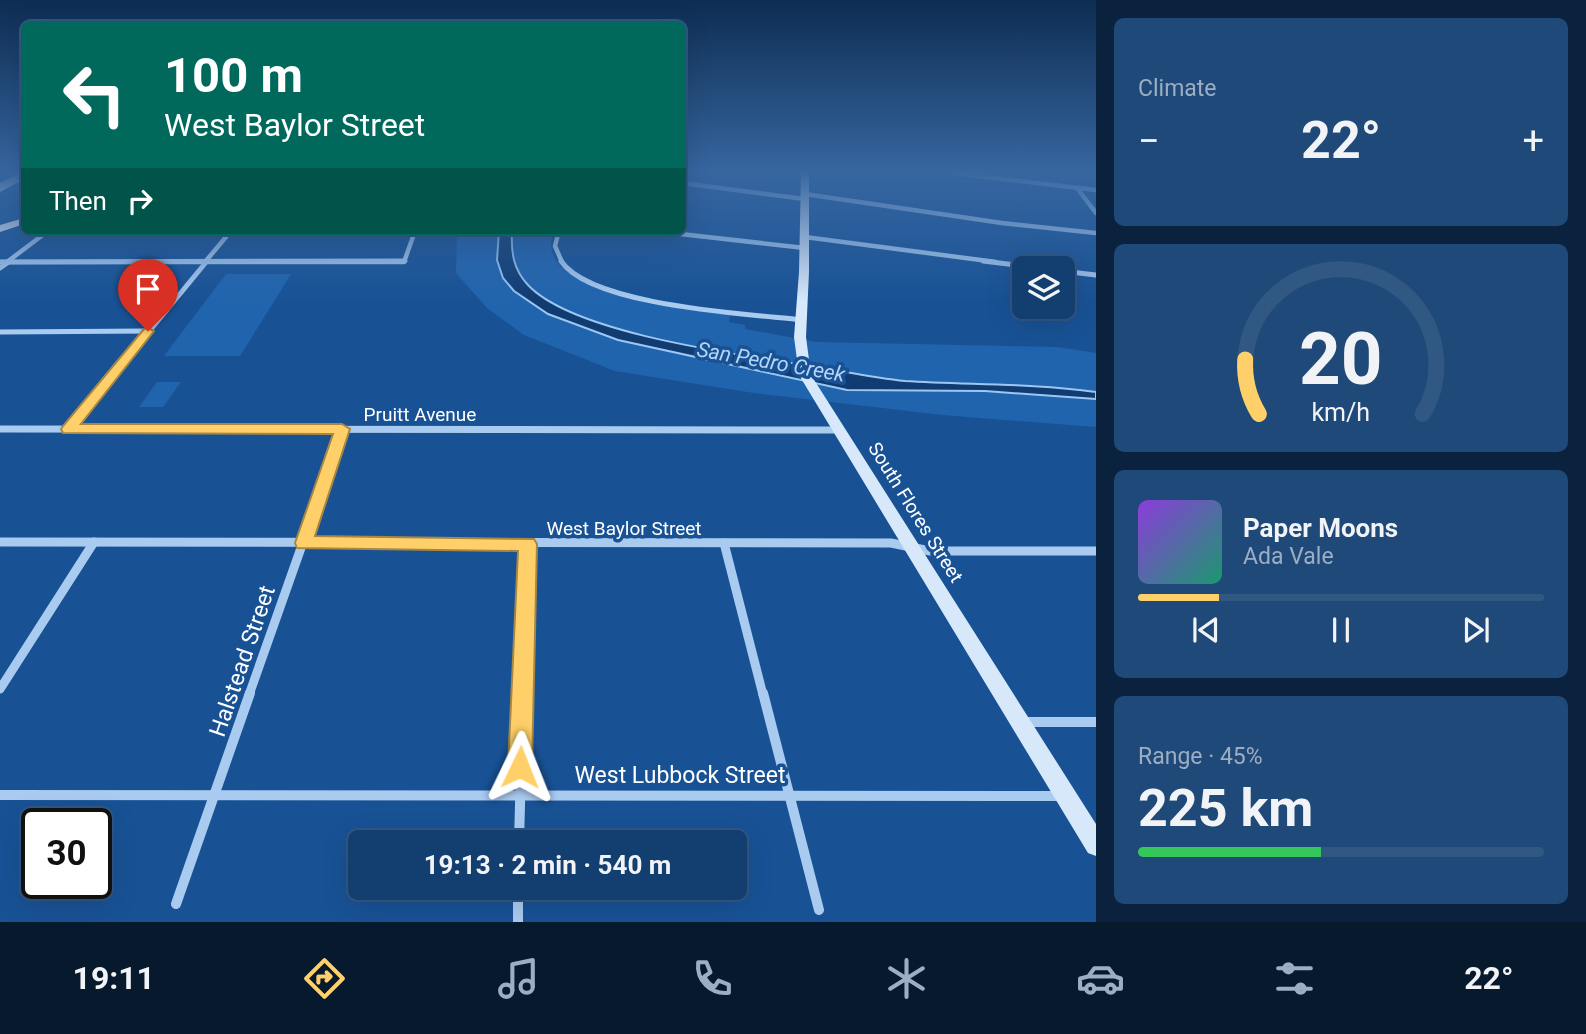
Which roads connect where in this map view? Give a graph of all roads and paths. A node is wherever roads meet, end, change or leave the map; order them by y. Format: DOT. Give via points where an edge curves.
graph roads {
  1 [pos="805,216"];
  2 [pos="951,216"];
  3 [pos="21,222"];
  4 [pos="0,229"];
  5 [pos="1096,233"];
  6 [pos="43,235"];
  7 [pos="228,235"];
  8 [pos="414,235"];
  9 [pos="558,235"];
  10 [pos="686,235"];
  11 [pos="805,237"];
  12 [pos="805,248"];
  13 [pos="205,261"];
  14 [pos="0,262"];
  15 [pos="8,262"];
  16 [pos="1012,264"];
  17 [pos="0,268"];
  18 [pos="1075,273"];
  19 [pos="1096,275"];
  20 [pos="802,320"];
  21 [pos="148,331"];
  22 [pos="0,332"];
  23 [pos="0,429"];
  24 [pos="69,429"];
  25 [pos="342,429"];
  26 [pos="841,430"];
  27 [pos="0,542"];
  28 [pos="94,542"];
  29 [pos="304,543"];
  30 [pos="724,543"];
  31 [pos="528,544"];
  32 [pos="912,547"];
  33 [pos="1096,551"];
  34 [pos="0,689"];
  35 [pos="1021,722"];
  36 [pos="1096,722"];
  37 [pos="519,794"];
  38 [pos="0,795"];
  39 [pos="215,795"];
  40 [pos="790,796"];
  41 [pos="1066,796"];
  42 [pos="519,830"];
  43 [pos="1096,845"];
  44 [pos="518,900"];
  45 [pos="176,904"];
  46 [pos="819,910"];
  47 [pos="518,921"];
  1 -- 11 [label="main road, South Flores Street"];
  2 -- 5 [label="street"];
  3 -- 4 [label="main road"];
  6 -- 15 [label="street"];
  7 -- 13 [label="street"];
  8 -- 13 [label="street" via="404,262"];
  9 -- 20 [label="street" via="555,246 563,264 610,290"];
  10 -- 12 [label="street"];
  11 -- 12 [label="main road, South Flores Street"];
  11 -- 16 [label="street"];
  12 -- 20 [label="main road, South Flores Street"];
  13 -- 15 [label="street"];
  13 -- 21 [label="street"];
  14 -- 15 [label="street"];
  15 -- 17 [label="street"];
  18 -- 19 [label="street"];
  20 -- 26 [label="main road, South Flores Street" via="799,338 805,375"];
  21 -- 22 [label="street"];
  21 -- 24 [label="street"];
  23 -- 24 [label="street, Pruitt Avenue"];
  24 -- 25 [label="street, Pruitt Avenue"];
  25 -- 26 [label="street, Pruitt Avenue"];
  25 -- 29 [label="street, Halstead Street"];
  26 -- 32 [label="main road, South Flores Street"];
  27 -- 28 [label="street, West Baylor Street"];
  28 -- 29 [label="street, West Baylor Street"];
  28 -- 34 [label="street"];
  29 -- 31 [label="street, West Baylor Street"];
  29 -- 39 [label="street, Halstead Street"];
  30 -- 31 [label="street, West Baylor Street"];
  30 -- 32 [label="street, West Baylor Street" via="891,543"];
  30 -- 40 [label="street"];
  31 -- 37 [label="street"];
  32 -- 33 [label="street, West Baylor Street" via="930,551"];
  32 -- 35 [label="main road, South Flores Street"];
  35 -- 36 [label="street"];
  35 -- 41 [label="main road, South Flores Street"];
  37 -- 39 [label="street, West Lubbock Street"];
  37 -- 40 [label="street, West Lubbock Street"];
  37 -- 42 [label="street"];
  38 -- 39 [label="street, West Lubbock Street"];
  39 -- 45 [label="street, Halstead Street"];
  40 -- 41 [label="street, West Lubbock Street"];
  40 -- 46 [label="street"];
  41 -- 43 [label="main road, South Flores Street"];
  44 -- 47 [label="street"];
}
